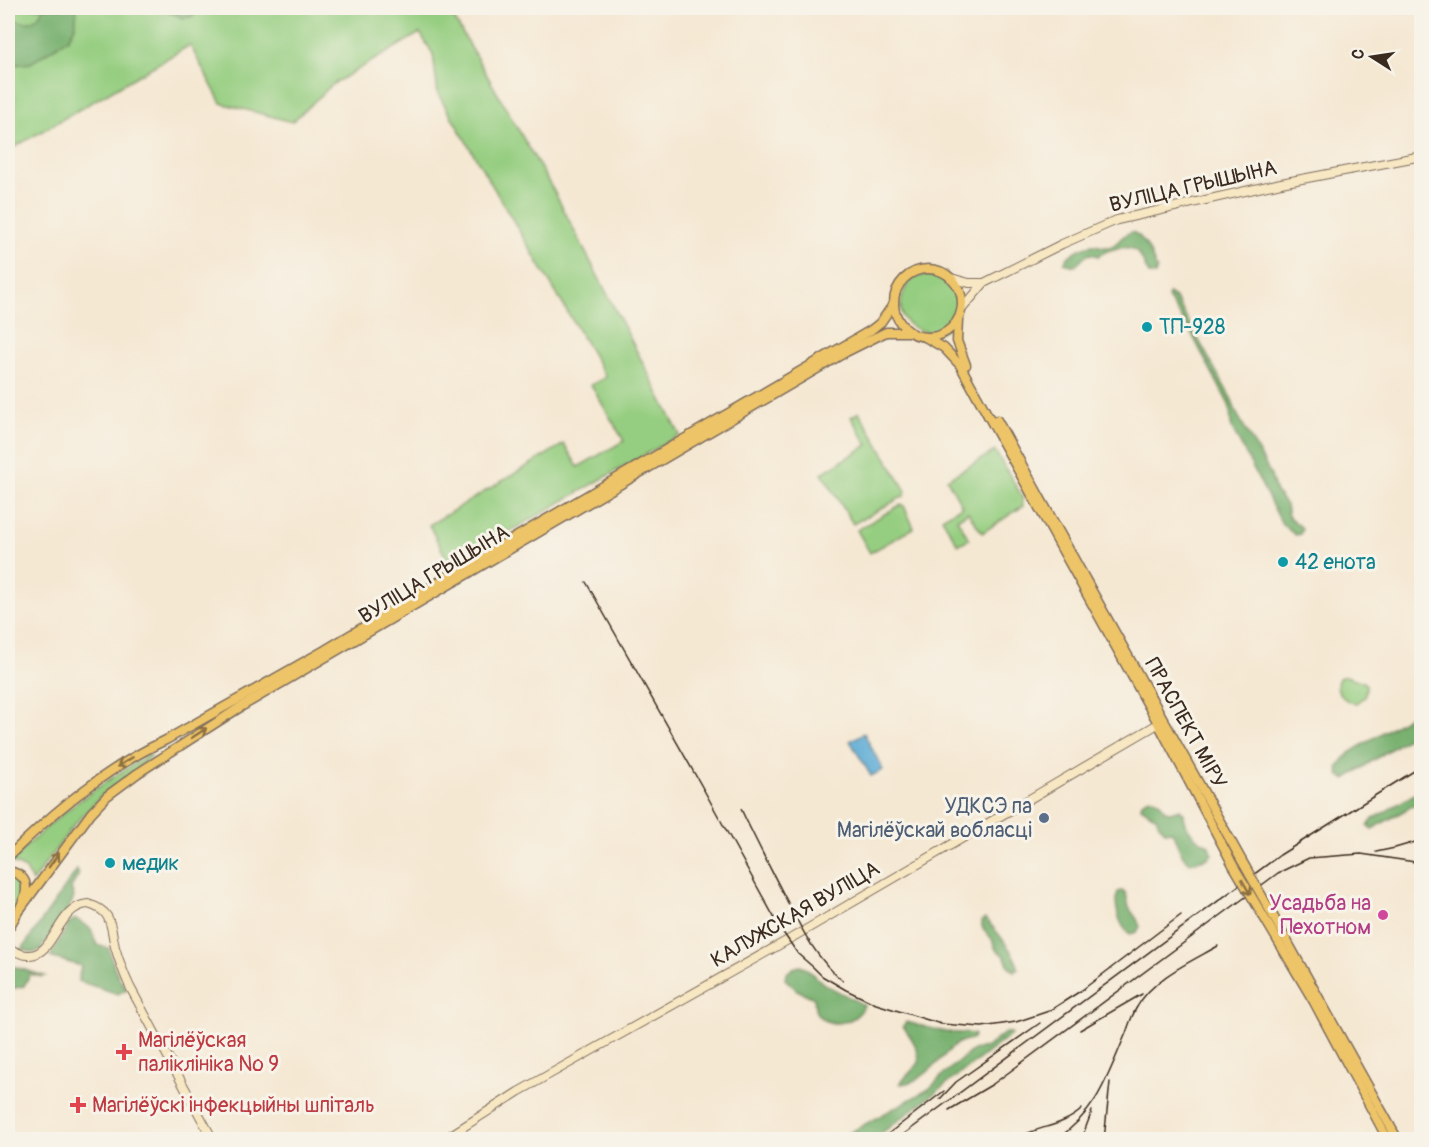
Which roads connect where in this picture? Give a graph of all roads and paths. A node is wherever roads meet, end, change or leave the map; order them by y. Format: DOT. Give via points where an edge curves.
graph roads {
  1 [pos="1422,156"];
  2 [pos="951,278"];
  3 [pos="984,283"];
  4 [pos="894,303"];
  5 [pos="962,309"];
  6 [pos="958,320"];
  7 [pos="909,332"];
  8 [pos="925,337"];
  9 [pos="1161,721"];
  10 [pos="8,857"];
  11 [pos="8,872"];
  12 [pos="1263,907"];
  13 [pos="21,908"];
  14 [pos="8,929"];
  15 [pos="8,948"];
  16 [pos="213,1140"];
  17 [pos="443,1140"];
  18 [pos="1388,1140"];
  19 [pos="1398,1140"];
  1 -- 3 [label="street, ВУЛІЦА ГРЫШЫНА" via="1118,220 1062,243"];
  2 -- 3 [label="street"];
  2 -- 4 [label="main road" via="937,270 915,272 898,287"];
  2 -- 5 [label="main road" via="960,292"];
  3 -- 5 [label="street"];
  4 -- 7 [label="main road" via="898,319"];
  4 -- 10 [label="main road, ВУЛІЦА ГРЫШЫНА, one-way" via="871,330 325,650 143,751 68,802"];
  5 -- 6 [label="main road"];
  6 -- 8 [label="main road" via="942,335"];
  6 -- 9 [label="main road, ПРАСПЕКТ МІРУ" via="961,356"];
  7 -- 8 [label="main road"];
  13 -- 7 [label="main road, ВУЛІЦА ГРЫШЫНА, one-way" via="91,813 138,772 238,708 846,352 886,332"];
  8 -- 9 [label="main road, ПРАСПЕКТ МІРУ" via="944,348 960,365"];
  9 -- 12 [label="main road, ПРАСПЕКТ МІРУ, bridge"];
  9 -- 17 [label="street, КАЛУЖСКАЯ ВУЛІЦА" via="788,940 518,1092"];
  11 -- 13 [label="main road" via="16,873 26,885"];
  12 -- 18 [label="main road, ПРАСПЕКТ МІРУ"];
  12 -- 19 [label="main road, ПРАСПЕКТ МІРУ"];
  13 -- 14 [label="main road, ВУЛІЦА ГРЫШЫНА"];
  15 -- 16 [label="street" via="34,955 74,908 88,903 101,909 110,919 126,980"];
}
